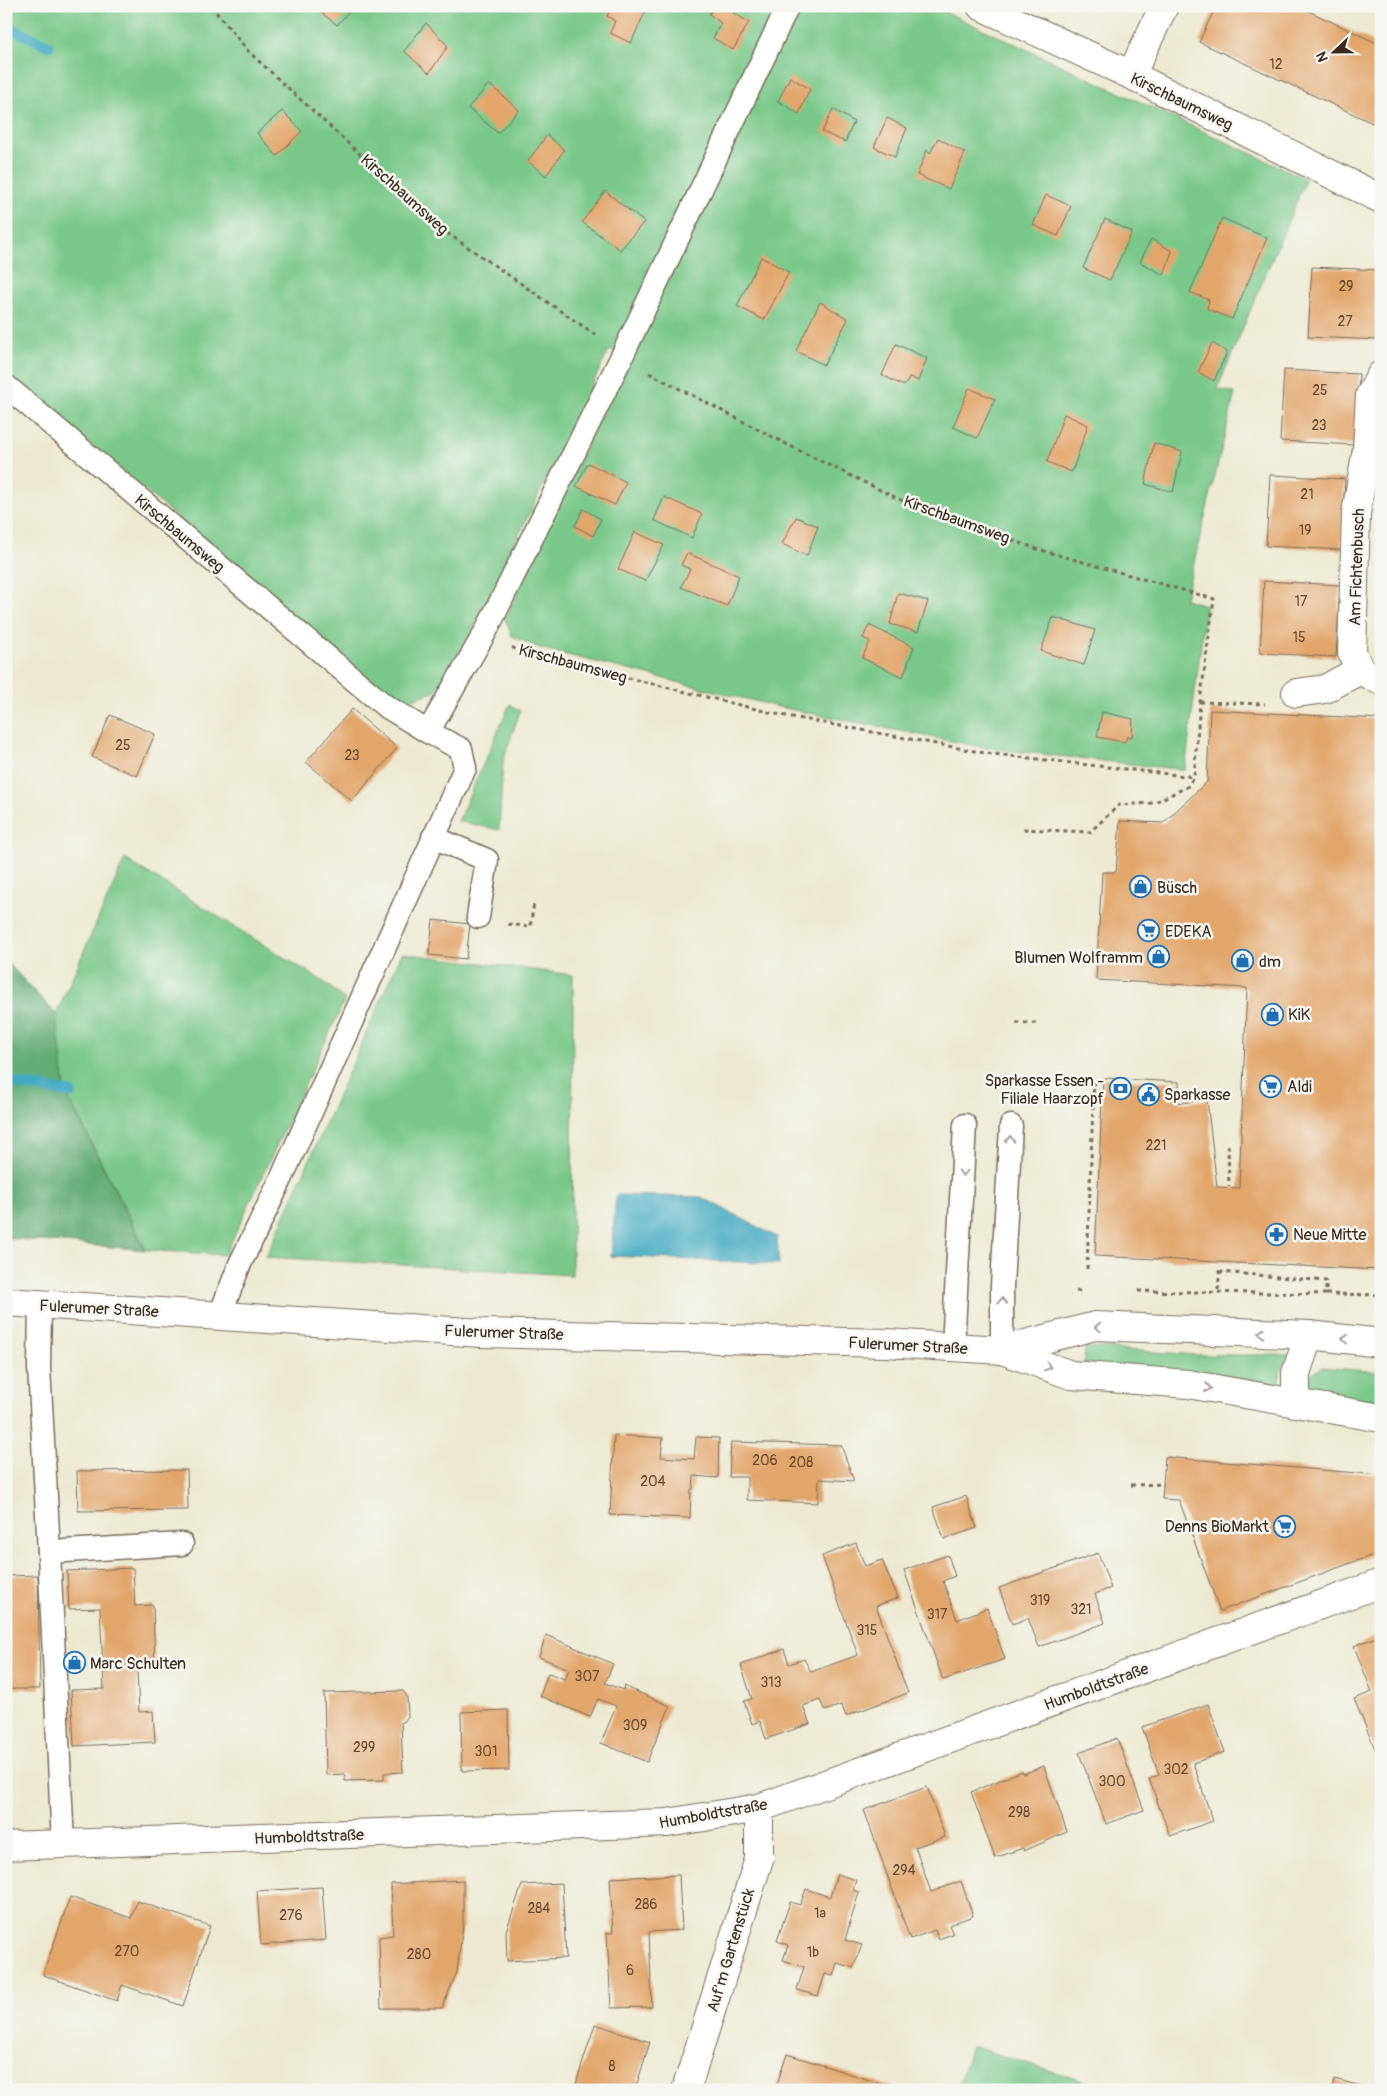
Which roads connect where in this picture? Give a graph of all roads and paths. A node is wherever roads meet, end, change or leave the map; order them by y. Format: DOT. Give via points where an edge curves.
graph roads {
  1 [pos="211,6"];
  2 [pos="788,6"];
  3 [pos="981,6"];
  4 [pos="1164,6"];
  5 [pos="1131,75"];
  6 [pos="1381,199"];
  7 [pos="623,354"];
  8 [pos="1381,374"];
  9 [pos="6,386"];
  10 [pos="487,629"];
  11 [pos="1370,676"];
  12 [pos="1296,693"];
  13 [pos="1200,702"];
  14 [pos="428,732"];
  15 [pos="1194,777"];
  16 [pos="1023,829"];
  17 [pos="434,837"];
  18 [pos="534,903"];
  19 [pos="478,916"];
  20 [pos="509,924"];
  21 [pos="1016,1023"];
  22 [pos="1038,1023"];
  23 [pos="1094,1078"];
  24 [pos="965,1124"];
  25 [pos="1011,1126"];
  26 [pos="1228,1145"];
  27 [pos="1229,1186"];
  28 [pos="1220,1266"];
  29 [pos="1086,1269"];
  30 [pos="1221,1272"];
  31 [pos="1076,1291"];
  32 [pos="1085,1291"];
  33 [pos="1132,1291"];
  34 [pos="1218,1291"];
  35 [pos="1326,1294"];
  36 [pos="1381,1295"];
  37 [pos="6,1302"];
  38 [pos="40,1305"];
  39 [pos="220,1315"];
  40 [pos="1309,1335"];
  41 [pos="1381,1343"];
  42 [pos="953,1347"];
  43 [pos="1002,1350"];
  44 [pos="1296,1403"];
  45 [pos="1381,1418"];
  46 [pos="1131,1484"];
  47 [pos="1164,1484"];
  48 [pos="182,1544"];
  49 [pos="49,1552"];
  50 [pos="1381,1583"];
  51 [pos="759,1808"];
  52 [pos="63,1844"];
  53 [pos="6,1846"];
  54 [pos="686,2090"];
  1 -- 7 [label="path, Kirschbaumsweg" via="249,52 440,228"];
  2 -- 7 [label="lane"];
  3 -- 5 [label="street, Kirschbaumsweg"];
  4 -- 5 [label="street"];
  5 -- 6 [label="street, Kirschbaumsweg"];
  7 -- 10 [label="lane"];
  7 -- 13 [label="path, Kirschbaumsweg" via="658,379 902,500 1037,549 1214,599"];
  8 -- 11 [label="street, Am Fichtenbusch" via="1370,395 1367,449 1356,513 1352,653"];
  9 -- 14 [label="lane, Kirschbaumsweg" via="384,705"];
  10 -- 14 [label="lane"];
  10 -- 15 [label="path, Kirschbaumsweg" via="518,651 776,714 985,753"];
  11 -- 12 [label="street, Am Fichtenbusch" via="1325,689"];
  12 -- 13 [label="path" via="1281,705"];
  13 -- 15 [label="path"];
  14 -- 17 [label="lane, Kirschbaumsweg" via="462,749 465,768"];
  15 -- 16 [label="path" via="1187,787 1153,803 1119,805 1090,832"];
  17 -- 19 [label="lane" via="486,860"];
  17 -- 39 [label="lane" via="239,1266"];
  18 -- 20 [label="path" via="530,927"];
  21 -- 22 [label="path"];
  23 -- 29 [label="path"];
  24 -- 42 [label="lane, one-way"];
  43 -- 25 [label="lane, one-way" via="1002,1286"];
  26 -- 27 [label="path"];
  28 -- 30 [label="path"];
  30 -- 34 [label="path"];
  30 -- 35 [label="path" via="1326,1281"];
  31 -- 32 [label="path"];
  33 -- 34 [label="path"];
  34 -- 35 [label="path"];
  35 -- 36 [label="path"];
  37 -- 38 [label="street, Fulerumer Straße"];
  38 -- 39 [label="street, Fulerumer Straße"];
  38 -- 49 [label="lane" via="39,1367"];
  39 -- 42 [label="street, Fulerumer Straße" via="483,1333"];
  41 -- 40 [label="street, Fulerumer Straße, one-way"];
  40 -- 43 [label="street, Fulerumer Straße, one-way" via="1095,1326"];
  40 -- 44 [label="street" via="1296,1373"];
  42 -- 43 [label="street, Fulerumer Straße"];
  43 -- 44 [label="street, Fulerumer Straße, one-way" via="1071,1375 1188,1384"];
  44 -- 45 [label="street, Fulerumer Straße"];
  46 -- 47 [label="path"];
  48 -- 49 [label="lane"];
  49 -- 52 [label="lane"];
  50 -- 51 [label="street, Humboldtstraße"];
  51 -- 52 [label="street, Humboldtstraße" via="667,1823"];
  51 -- 54 [label="street, Auf'm Gartenstück" via="759,1859"];
  52 -- 53 [label="street, Humboldtstraße"];
}
